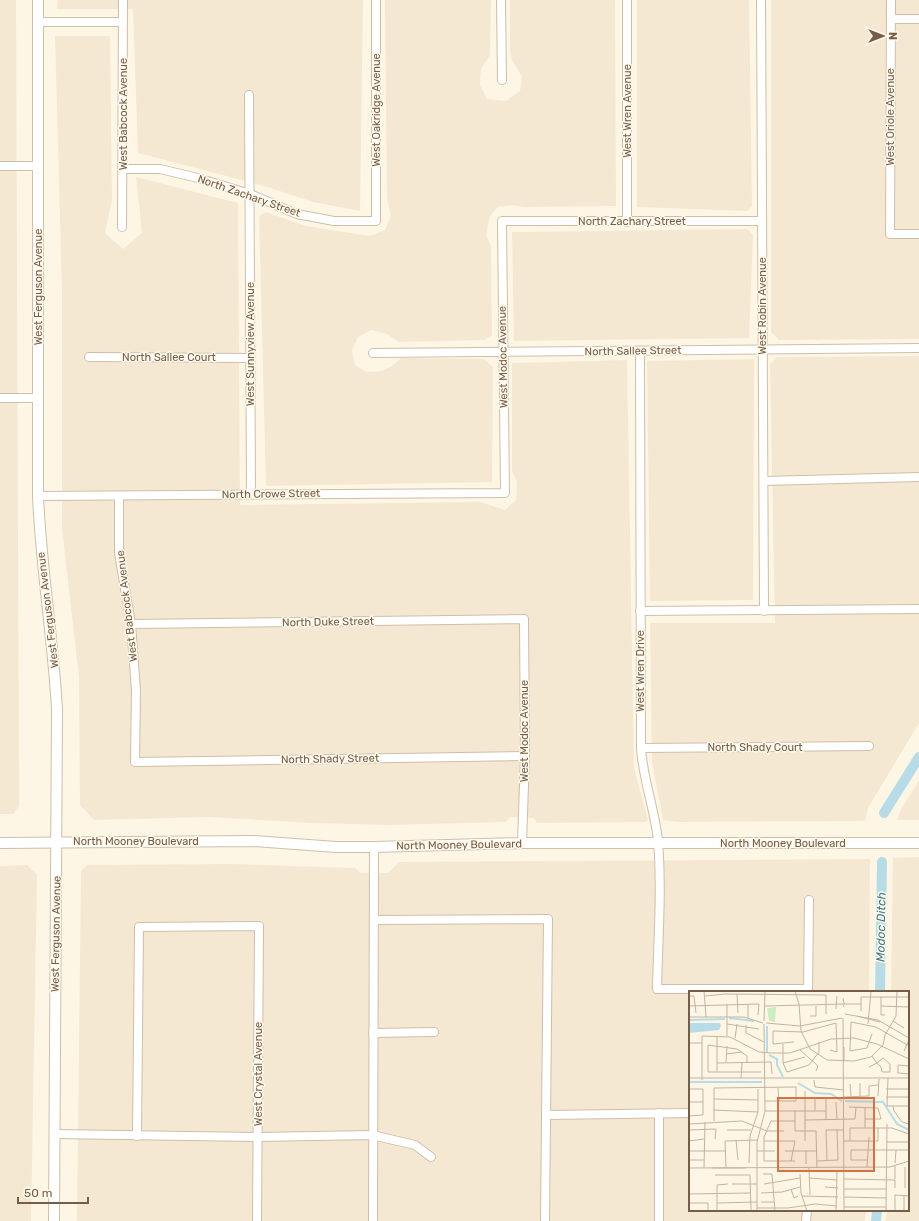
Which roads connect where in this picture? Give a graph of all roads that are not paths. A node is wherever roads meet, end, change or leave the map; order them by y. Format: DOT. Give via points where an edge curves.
graph roads {
  1 [pos="38,0"];
  2 [pos="123,0"];
  3 [pos="376,0"];
  4 [pos="502,0"];
  5 [pos="627,0"];
  6 [pos="761,0"];
  7 [pos="891,0"];
  8 [pos="891,19"];
  9 [pos="919,19"];
  10 [pos="38,22"];
  11 [pos="123,22"];
  12 [pos="502,80"];
  13 [pos="249,95"];
  14 [pos="0,166"];
  15 [pos="37,166"];
  16 [pos="122,169"];
  17 [pos="250,194"];
  18 [pos="761,220"];
  19 [pos="376,221"];
  20 [pos="502,221"];
  21 [pos="627,222"];
  22 [pos="122,227"];
  23 [pos="919,234"];
  24 [pos="919,348"];
  25 [pos="762,349"];
  26 [pos="640,352"];
  27 [pos="373,353"];
  28 [pos="503,353"];
  29 [pos="89,357"];
  30 [pos="250,358"];
  31 [pos="0,398"];
  32 [pos="39,398"];
  33 [pos="919,477"];
  34 [pos="764,481"];
  35 [pos="505,493"];
  36 [pos="251,494"];
  37 [pos="38,496"];
  38 [pos="119,497"];
  39 [pos="919,609"];
  40 [pos="640,612"];
  41 [pos="764,612"];
  42 [pos="524,619"];
  43 [pos="131,624"];
  44 [pos="868,746"];
  45 [pos="641,748"];
  46 [pos="525,756"];
  47 [pos="135,762"];
  48 [pos="57,842"];
  49 [pos="0,843"];
  50 [pos="522,843"];
  51 [pos="919,843"];
  52 [pos="658,844"];
  53 [pos="374,847"];
  54 [pos="809,900"];
  55 [pos="374,920"];
  56 [pos="808,990"];
  57 [pos="434,1032"];
  58 [pos="373,1033"];
  59 [pos="689,1113"];
  60 [pos="659,1114"];
  61 [pos="546,1115"];
  62 [pos="54,1134"];
  63 [pos="372,1135"];
  64 [pos="137,1136"];
  65 [pos="257,1137"];
  66 [pos="431,1157"];
  67 [pos="807,1211"];
  68 [pos="54,1221"];
  69 [pos="257,1221"];
  70 [pos="372,1221"];
  71 [pos="545,1221"];
  72 [pos="659,1221"];
  73 [pos="806,1221"];
  1 -- 10 [label="street, West Ferguson Avenue"];
  2 -- 11 [label="street, West Babcock Avenue"];
  3 -- 19 [label="street, West Oakridge Avenue"];
  4 -- 12 [label="street"];
  5 -- 21 [label="street, West Wren Avenue"];
  6 -- 18 [label="street, West Robin Avenue"];
  7 -- 8 [label="street, West Oriole Avenue"];
  8 -- 9 [label="street"];
  8 -- 23 [label="street, West Oriole Avenue" via="890,234"];
  10 -- 11 [label="street"];
  10 -- 15 [label="street, West Ferguson Avenue"];
  11 -- 16 [label="street, West Babcock Avenue"];
  13 -- 17 [label="street, West Sunnyview Avenue"];
  14 -- 15 [label="street"];
  15 -- 32 [label="street, West Ferguson Avenue"];
  16 -- 17 [label="street, North Zachary Street" via="160,168"];
  16 -- 22 [label="street, West Babcock Avenue"];
  17 -- 19 [label="street, North Zachary Street" via="297,214 334,221"];
  17 -- 30 [label="street, West Sunnyview Avenue"];
  18 -- 21 [label="street, North Zachary Street"];
  18 -- 25 [label="street, West Robin Avenue"];
  20 -- 21 [label="street, North Zachary Street"];
  20 -- 28 [label="street, West Modoc Avenue"];
  24 -- 25 [label="street"];
  25 -- 26 [label="street, North Sallee Street"];
  25 -- 34 [label="street, West Robin Avenue"];
  26 -- 28 [label="street, North Sallee Street"];
  26 -- 40 [label="street, West Wren Drive"];
  27 -- 28 [label="street"];
  28 -- 35 [label="street, West Modoc Avenue"];
  29 -- 30 [label="street, North Sallee Court"];
  30 -- 36 [label="street, West Sunnyview Avenue"];
  31 -- 32 [label="street"];
  32 -- 37 [label="street, West Ferguson Avenue"];
  33 -- 34 [label="street"];
  34 -- 41 [label="street, West Robin Avenue"];
  35 -- 36 [label="street, North Crowe Street"];
  36 -- 38 [label="street, North Crowe Street"];
  37 -- 38 [label="street, North Crowe Street"];
  37 -- 48 [label="street, West Ferguson Avenue" via="40,540 56,686"];
  38 -- 43 [label="street, West Babcock Avenue" via="119,553"];
  39 -- 41 [label="street"];
  40 -- 41 [label="street"];
  40 -- 45 [label="street, West Wren Drive"];
  42 -- 43 [label="street, North Duke Street"];
  42 -- 46 [label="street, West Modoc Avenue"];
  43 -- 47 [label="street, West Babcock Avenue" via="136,690"];
  44 -- 45 [label="street, North Shady Court"];
  45 -- 52 [label="street, West Wren Drive" via="645,783 653,809"];
  46 -- 47 [label="street, North Shady Street"];
  46 -- 50 [label="street, West Modoc Avenue"];
  48 -- 49 [label="street, North Mooney Boulevard"];
  48 -- 53 [label="street, North Mooney Boulevard" via="254,841"];
  48 -- 62 [label="street, West Ferguson Avenue"];
  50 -- 52 [label="street, North Mooney Boulevard"];
  50 -- 53 [label="street, North Mooney Boulevard"];
  51 -- 52 [label="street, North Mooney Boulevard"];
  52 -- 56 [label="street, West Wren Drive" via="657,988"];
  53 -- 55 [label="street"];
  54 -- 56 [label="street"];
  55 -- 58 [label="street"];
  55 -- 61 [label="street" via="548,919"];
  57 -- 58 [label="street"];
  58 -- 63 [label="street"];
  59 -- 60 [label="street"];
  60 -- 61 [label="street"];
  60 -- 72 [label="street"];
  61 -- 71 [label="street"];
  62 -- 64 [label="street"];
  62 -- 68 [label="street, West Ferguson Avenue"];
  63 -- 65 [label="street"];
  63 -- 66 [label="street" via="415,1145"];
  63 -- 70 [label="street"];
  64 -- 65 [label="street"];
  64 -- 65 [label="street, West Crystal Avenue" via="139,927 259,926"];
  65 -- 69 [label="street, West Crystal Avenue"];
  67 -- 73 [label="street"];
}
